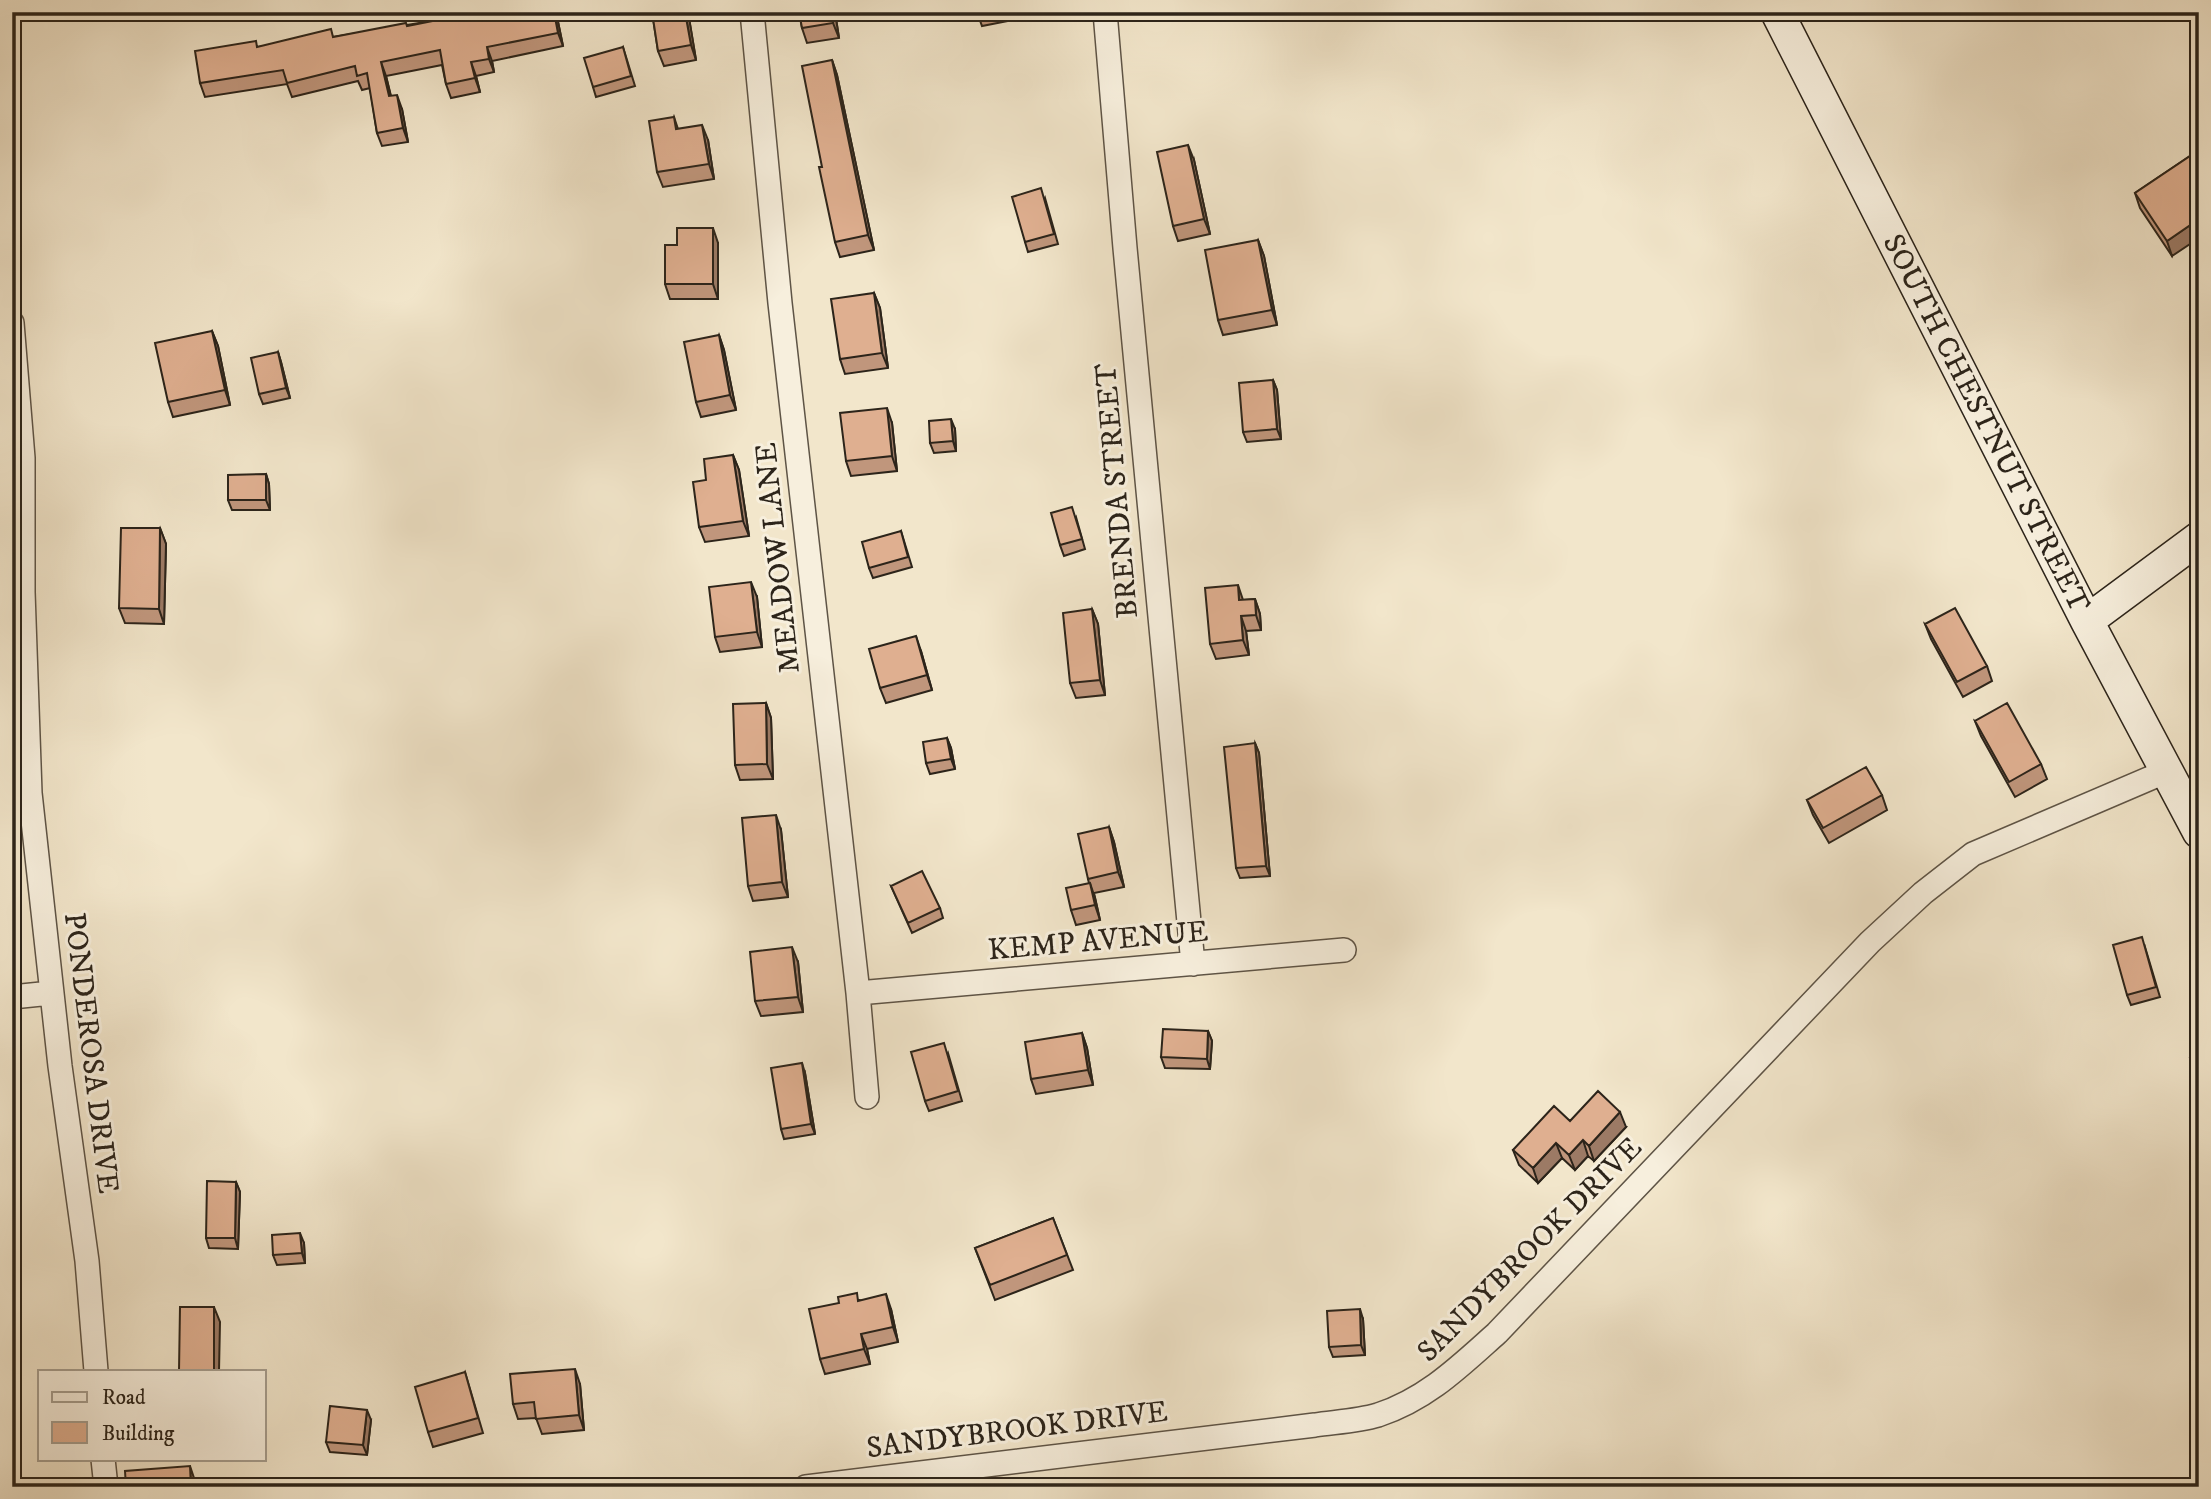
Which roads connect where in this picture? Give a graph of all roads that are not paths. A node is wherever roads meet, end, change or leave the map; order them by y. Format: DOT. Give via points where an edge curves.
graph roads {
  1 [pos="752,12"];
  2 [pos="1105,12"];
  3 [pos="1777,12"];
  4 [pos="12,323"];
  5 [pos="2199,538"];
  6 [pos="2087,621"];
  7 [pos="2167,771"];
  8 [pos="2199,832"];
  9 [pos="1344,950"];
  10 [pos="1193,964"];
  11 [pos="51,993"];
  12 [pos="858,993"];
  13 [pos="12,997"];
  14 [pos="867,1097"];
  15 [pos="96,1370"];
  16 [pos="103,1460"];
  17 [pos="106,1487"];
  18 [pos="806,1487"];
  1 -- 12 [label="street, MEADOW LANE"];
  2 -- 10 [label="street, BRENDA STREET"];
  3 -- 6 [label="main road, SOUTH CHESTNUT STREET"];
  4 -- 11 [label="street, PONDEROSA DRIVE" via="23,458 30,793"];
  5 -- 6 [label="main road"];
  6 -- 7 [label="main road, SOUTH CHESTNUT STREET"];
  7 -- 8 [label="main road, SOUTH CHESTNUT STREET"];
  7 -- 18 [label="street, SANDYBROOK DRIVE" via="1973,854 1923,893 1870,942 1497,1333 1439,1385 1408,1404 1376,1416 1315,1425"];
  9 -- 10 [label="street, KEMP AVENUE"];
  10 -- 12 [label="street, KEMP AVENUE"];
  11 -- 13 [label="street"];
  11 -- 15 [label="street, PONDEROSA DRIVE" via="87,1261"];
  12 -- 14 [label="street, MEADOW LANE"];
  16 -- 17 [label="street"];
}
